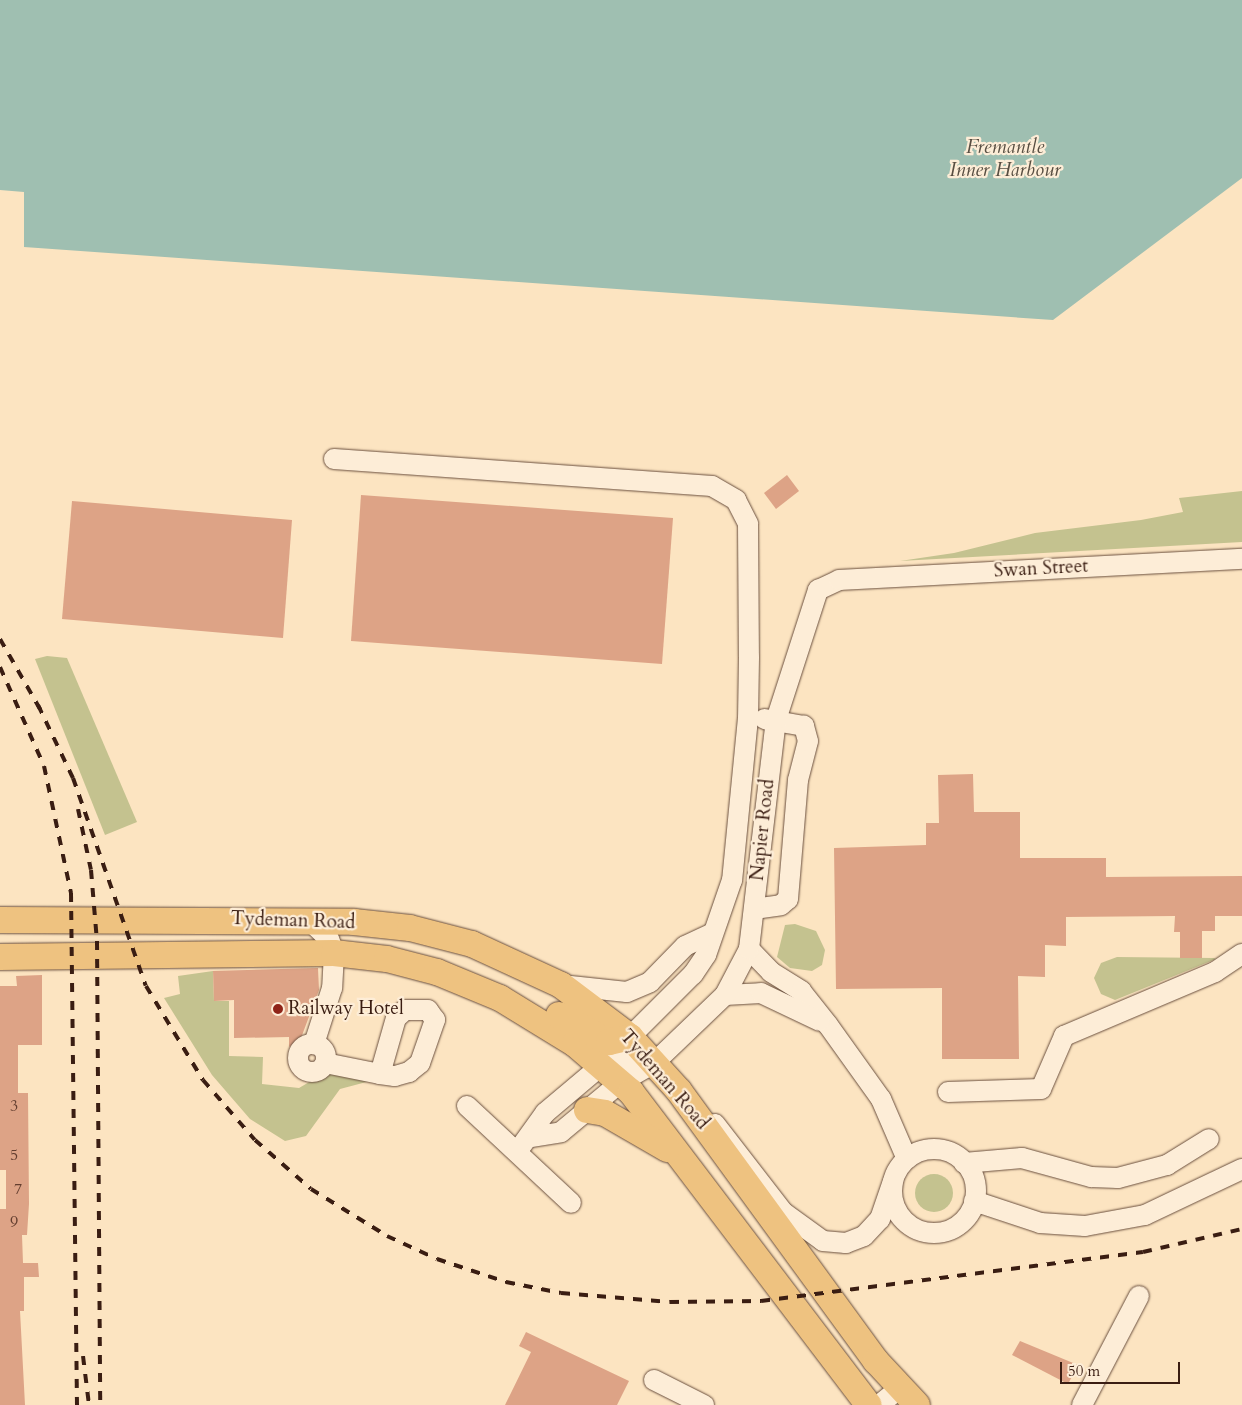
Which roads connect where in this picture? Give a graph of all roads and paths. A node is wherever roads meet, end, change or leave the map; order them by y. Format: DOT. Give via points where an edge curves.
graph roads {
  1 [pos="334,459"];
  2 [pos="1242,559"];
  3 [pos="839,580"];
  4 [pos="748,718"];
  5 [pos="776,720"];
  6 [pos="754,908"];
  7 [pos="308,919"];
  8 [pos="0,920"];
  9 [pos="711,934"];
  10 [pos="749,949"];
  11 [pos="334,953"];
  12 [pos="1242,954"];
  13 [pos="0,957"];
  14 [pos="463,981"];
  15 [pos="561,985"];
  16 [pos="725,995"];
  17 [pos="828,1025"];
  18 [pos="630,1037"];
  19 [pos="654,1063"];
  20 [pos="602,1065"];
  21 [pos="380,1074"];
  22 [pos="621,1082"];
  23 [pos="948,1092"];
  24 [pos="467,1106"];
  25 [pos="691,1106"];
  26 [pos="587,1110"];
  27 [pos="531,1137"];
  28 [pos="1209,1139"];
  29 [pos="517,1152"];
  30 [pos="683,1159"];
  31 [pos="907,1159"];
  32 [pos="964,1163"];
  33 [pos="1242,1168"];
  34 [pos="893,1182"];
  35 [pos="974,1201"];
  36 [pos="571,1203"];
  37 [pos="1139,1296"];
  38 [pos="654,1380"];
  39 [pos="908,1396"];
  40 [pos="704,1405"];
  41 [pos="869,1405"];
  42 [pos="880,1405"];
  43 [pos="1082,1405"];
  1 -- 4 [label="street, Napier Road" via="712,486 736,500 748,524"];
  2 -- 3 [label="street, Swan Street"];
  3 -- 5 [label="street, Napier Road" via="818,590 809,608"];
  4 -- 5 [label="street"];
  4 -- 9 [label="street, Napier Road" via="732,880"];
  5 -- 6 [label="street, Napier Road"];
  5 -- 6 [label="street" via="804,726 808,740 798,780 788,899 781,905"];
  6 -- 10 [label="street, Napier Road"];
  7 -- 8 [label="main road, Tydeman Road"];
  7 -- 11 [label="street" via="329,939"];
  7 -- 15 [label="main road, Tydeman Road" via="410,928 442,936 504,956"];
  9 -- 15 [label="street" via="685,946 650,982 627,992"];
  9 -- 18 [label="street, Napier Road" via="693,974"];
  10 -- 16 [label="street, Napier Road"];
  10 -- 17 [label="street" via="771,972 801,991"];
  11 -- 13 [label="main road, Tydeman Road"];
  11 -- 14 [label="main road, Tydeman Road" via="387,959"];
  11 -- 21 [label="street" via="332,988 314,1044 302,1048 299,1064 310,1071 325,1063"];
  12 -- 23 [label="street" via="1215,972 1064,1036 1041,1089"];
  14 -- 18 [label="main road" via="518,990 609,1042"];
  14 -- 20 [label="main road, Tydeman Road" via="532,1015"];
  15 -- 18 [label="main road, Tydeman Road"];
  16 -- 17 [label="street" via="761,993"];
  16 -- 19 [label="street, Napier Road"];
  17 -- 31 [label="street" via="881,1099"];
  18 -- 19 [label="main road, Tydeman Road"];
  19 -- 20 [label="street" via="619,1060"];
  19 -- 22 [label="street, Napier Road"];
  19 -- 25 [label="main road, Tydeman Road"];
  20 -- 22 [label="main road, Tydeman Road"];
  20 -- 27 [label="street" via="545,1113"];
  22 -- 26 [label="street, Napier Road"];
  22 -- 30 [label="main road, Tydeman Road"];
  24 -- 29 [label="street"];
  25 -- 34 [label="street" via="724,1132 783,1212 823,1241 846,1243 864,1236 880,1219"];
  25 -- 39 [label="main road, Tydeman Road" via="849,1325"];
  26 -- 27 [label="street, Napier Road" via="561,1132"];
  26 -- 30 [label="main road" via="636,1128"];
  27 -- 29 [label="street"];
  28 -- 32 [label="street" via="1167,1166 1118,1178 1091,1177 1022,1158"];
  29 -- 36 [label="street"];
  30 -- 41 [label="main road, Tydeman Road"];
  31 -- 32 [label="street" via="936,1150"];
  31 -- 34 [label="street"];
  32 -- 35 [label="street" via="975,1183"];
  33 -- 35 [label="street" via="1145,1215 1085,1226 1040,1223"];
  34 -- 35 [label="street" via="894,1204 900,1216 924,1232 946,1231 959,1225"];
  37 -- 43 [label="street"];
  38 -- 40 [label="street"];
  39 -- 42 [label="street"];
}
